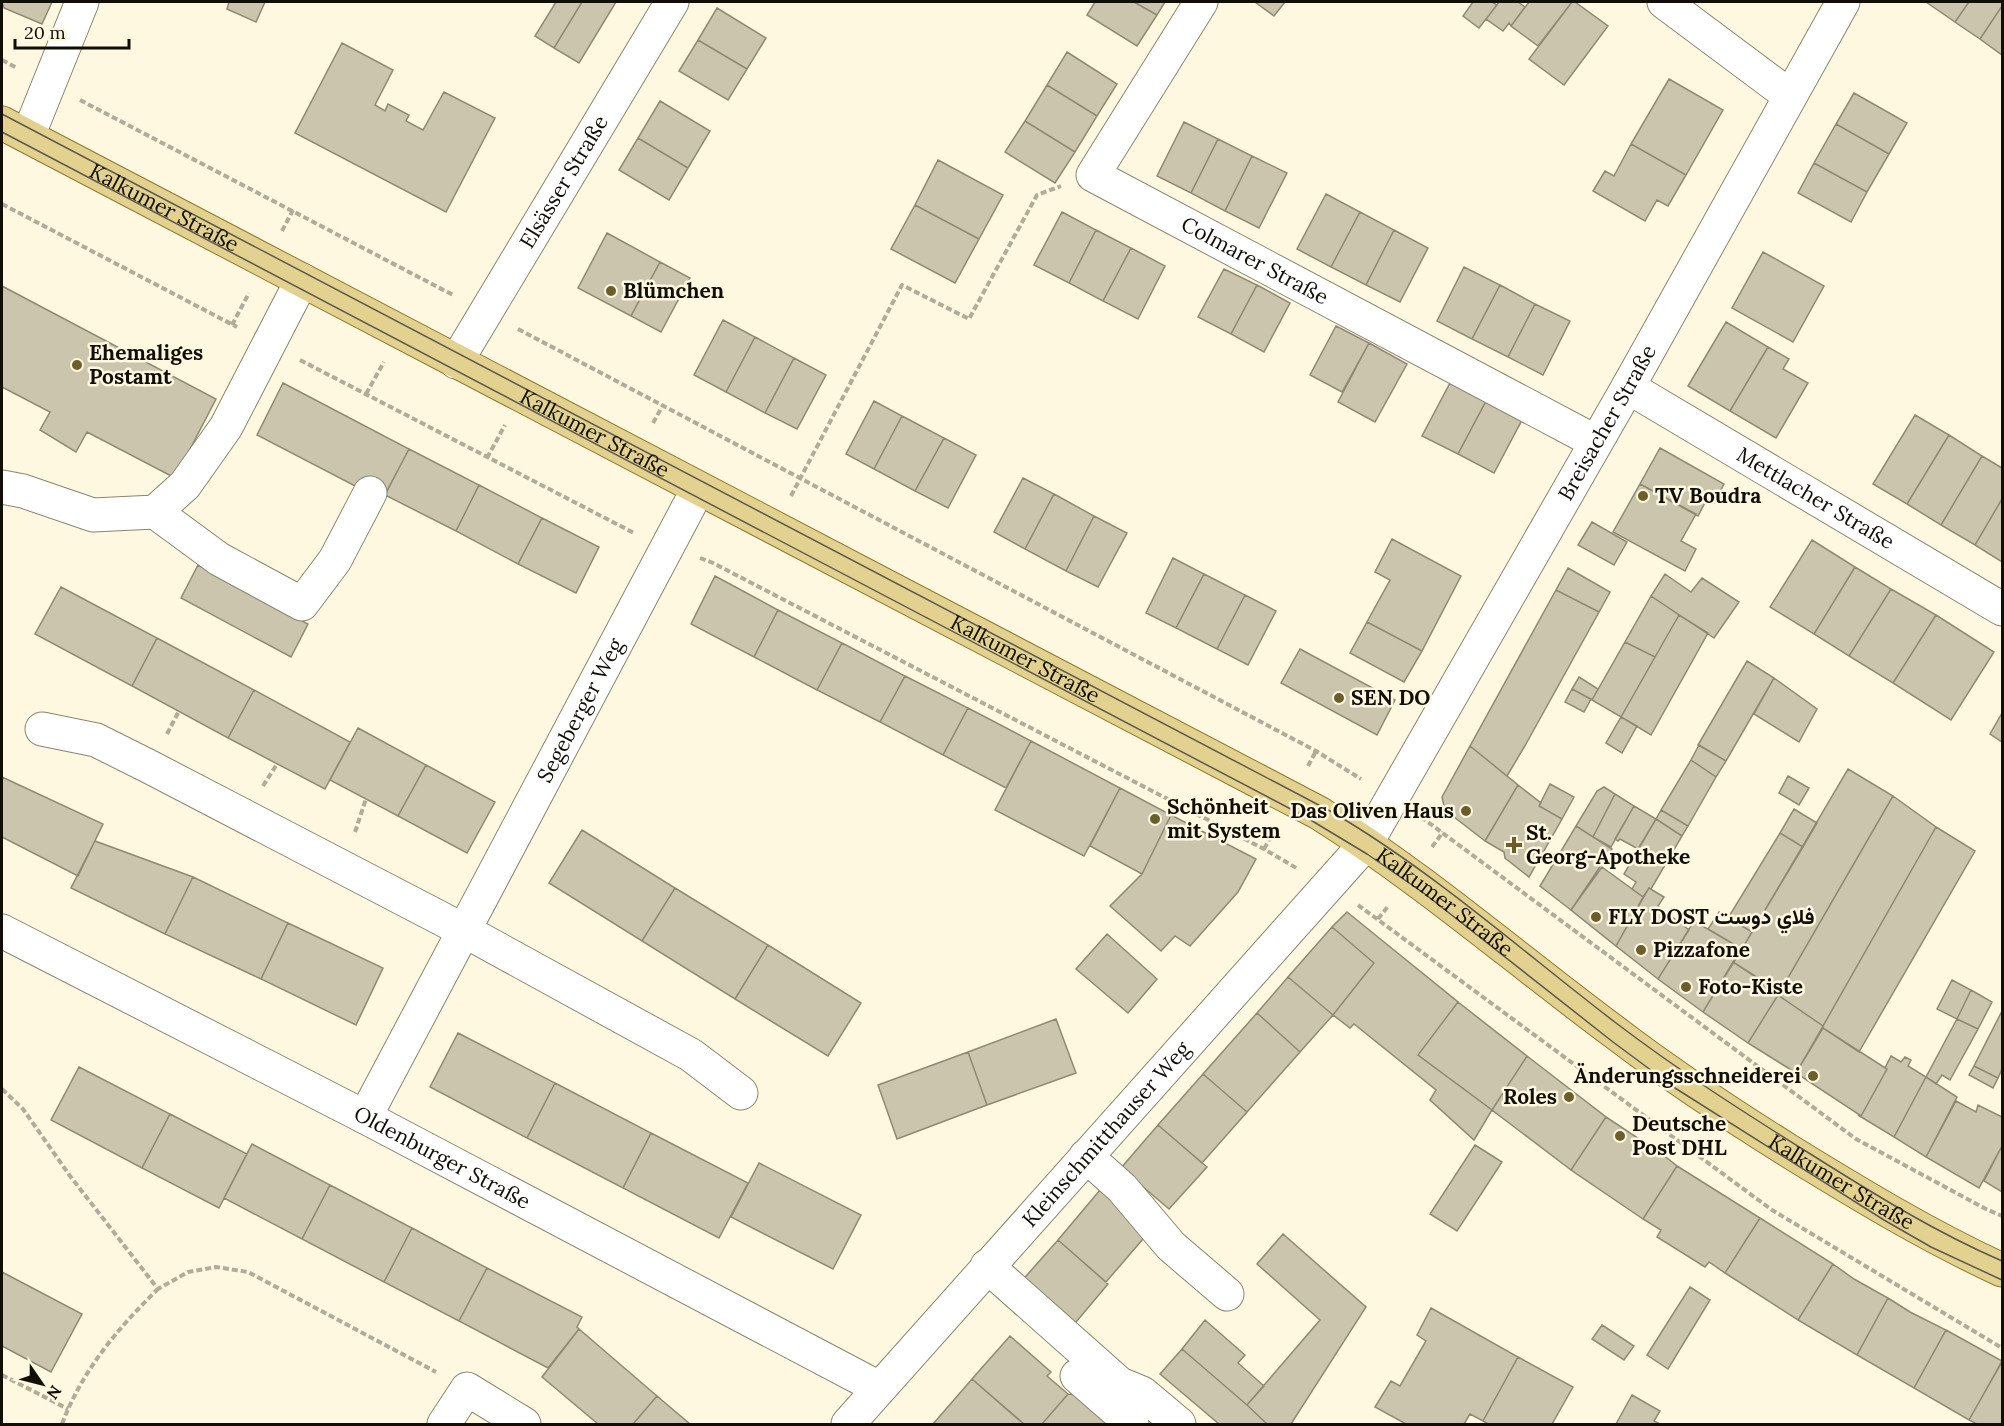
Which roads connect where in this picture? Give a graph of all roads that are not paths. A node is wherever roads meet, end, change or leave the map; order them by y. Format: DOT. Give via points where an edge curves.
graph roads {
  1 [pos="82,2"];
  2 [pos="672,2"];
  3 [pos="1201,2"];
  4 [pos="1664,2"];
  5 [pos="1843,2"];
  6 [pos="1790,96"];
  7 [pos="15,130"];
  8 [pos="302,280"];
  9 [pos="456,362"];
  10 [pos="1628,387"];
  11 [pos="1596,442"];
  12 [pos="2,486"];
  13 [pos="698,489"];
  14 [pos="370,494"];
  15 [pos="155,512"];
  16 [pos="2002,609"];
  17 [pos="42,729"];
  18 [pos="1366,843"];
  19 [pos="2,931"];
  20 [pos="465,931"];
  21 [pos="741,1093"];
  22 [pos="364,1117"];
  23 [pos="1086,1156"];
  24 [pos="2002,1270"];
  25 [pos="980,1275"];
  26 [pos="1227,1294"];
  27 [pos="879,1388"];
  28 [pos="444,1425"];
  29 [pos="524,1425"];
  30 [pos="848,1425"];
  31 [pos="1132,1425"];
  32 [pos="1179,1425"];
  1 -- 7 [label="street"];
  2 -- 9 [label="street, Elsässer Straße"];
  3 -- 11 [label="street, Colmarer Straße" via="1093,175"];
  4 -- 6 [label="street"];
  5 -- 6 [label="street, Breisacher Straße"];
  6 -- 10 [label="street, Breisacher Straße"];
  7 -- 8 [label="main road, Kalkumer Straße"];
  8 -- 9 [label="main road, Kalkumer Straße"];
  8 -- 15 [label="street" via="226,427 185,485"];
  9 -- 13 [label="main road, Kalkumer Straße"];
  10 -- 11 [label="street, Breisacher Straße"];
  10 -- 16 [label="street, Mettlacher Straße"];
  11 -- 18 [label="street, Breisacher Straße"];
  12 -- 15 [label="street" via="93,515"];
  13 -- 18 [label="main road, Kalkumer Straße" via="1319,813"];
  13 -- 20 [label="street, Segeberger Weg"];
  14 -- 15 [label="street" via="335,560 302,604 219,559"];
  17 -- 20 [label="street" via="96,740"];
  18 -- 23 [label="street, Kleinschmitthauser Weg"];
  18 -- 24 [label="main road, Kalkumer Straße" via="1701,1095 1875,1205"];
  19 -- 22 [label="street, Oldenburger Straße"];
  20 -- 21 [label="street" via="691,1055"];
  20 -- 22 [label="street, Segeberger Weg"];
  22 -- 27 [label="street, Oldenburger Straße"];
  23 -- 25 [label="street, Kleinschmitthauser Weg"];
  23 -- 26 [label="street" via="1122,1188 1171,1246"];
  25 -- 27 [label="street, Kleinschmitthauser Weg"];
  25 -- 31 [label="street"];
  25 -- 32 [label="street"];
  27 -- 30 [label="street, Kleinschmitthauser Weg"];
  28 -- 29 [label="street" via="466,1389"];
}
